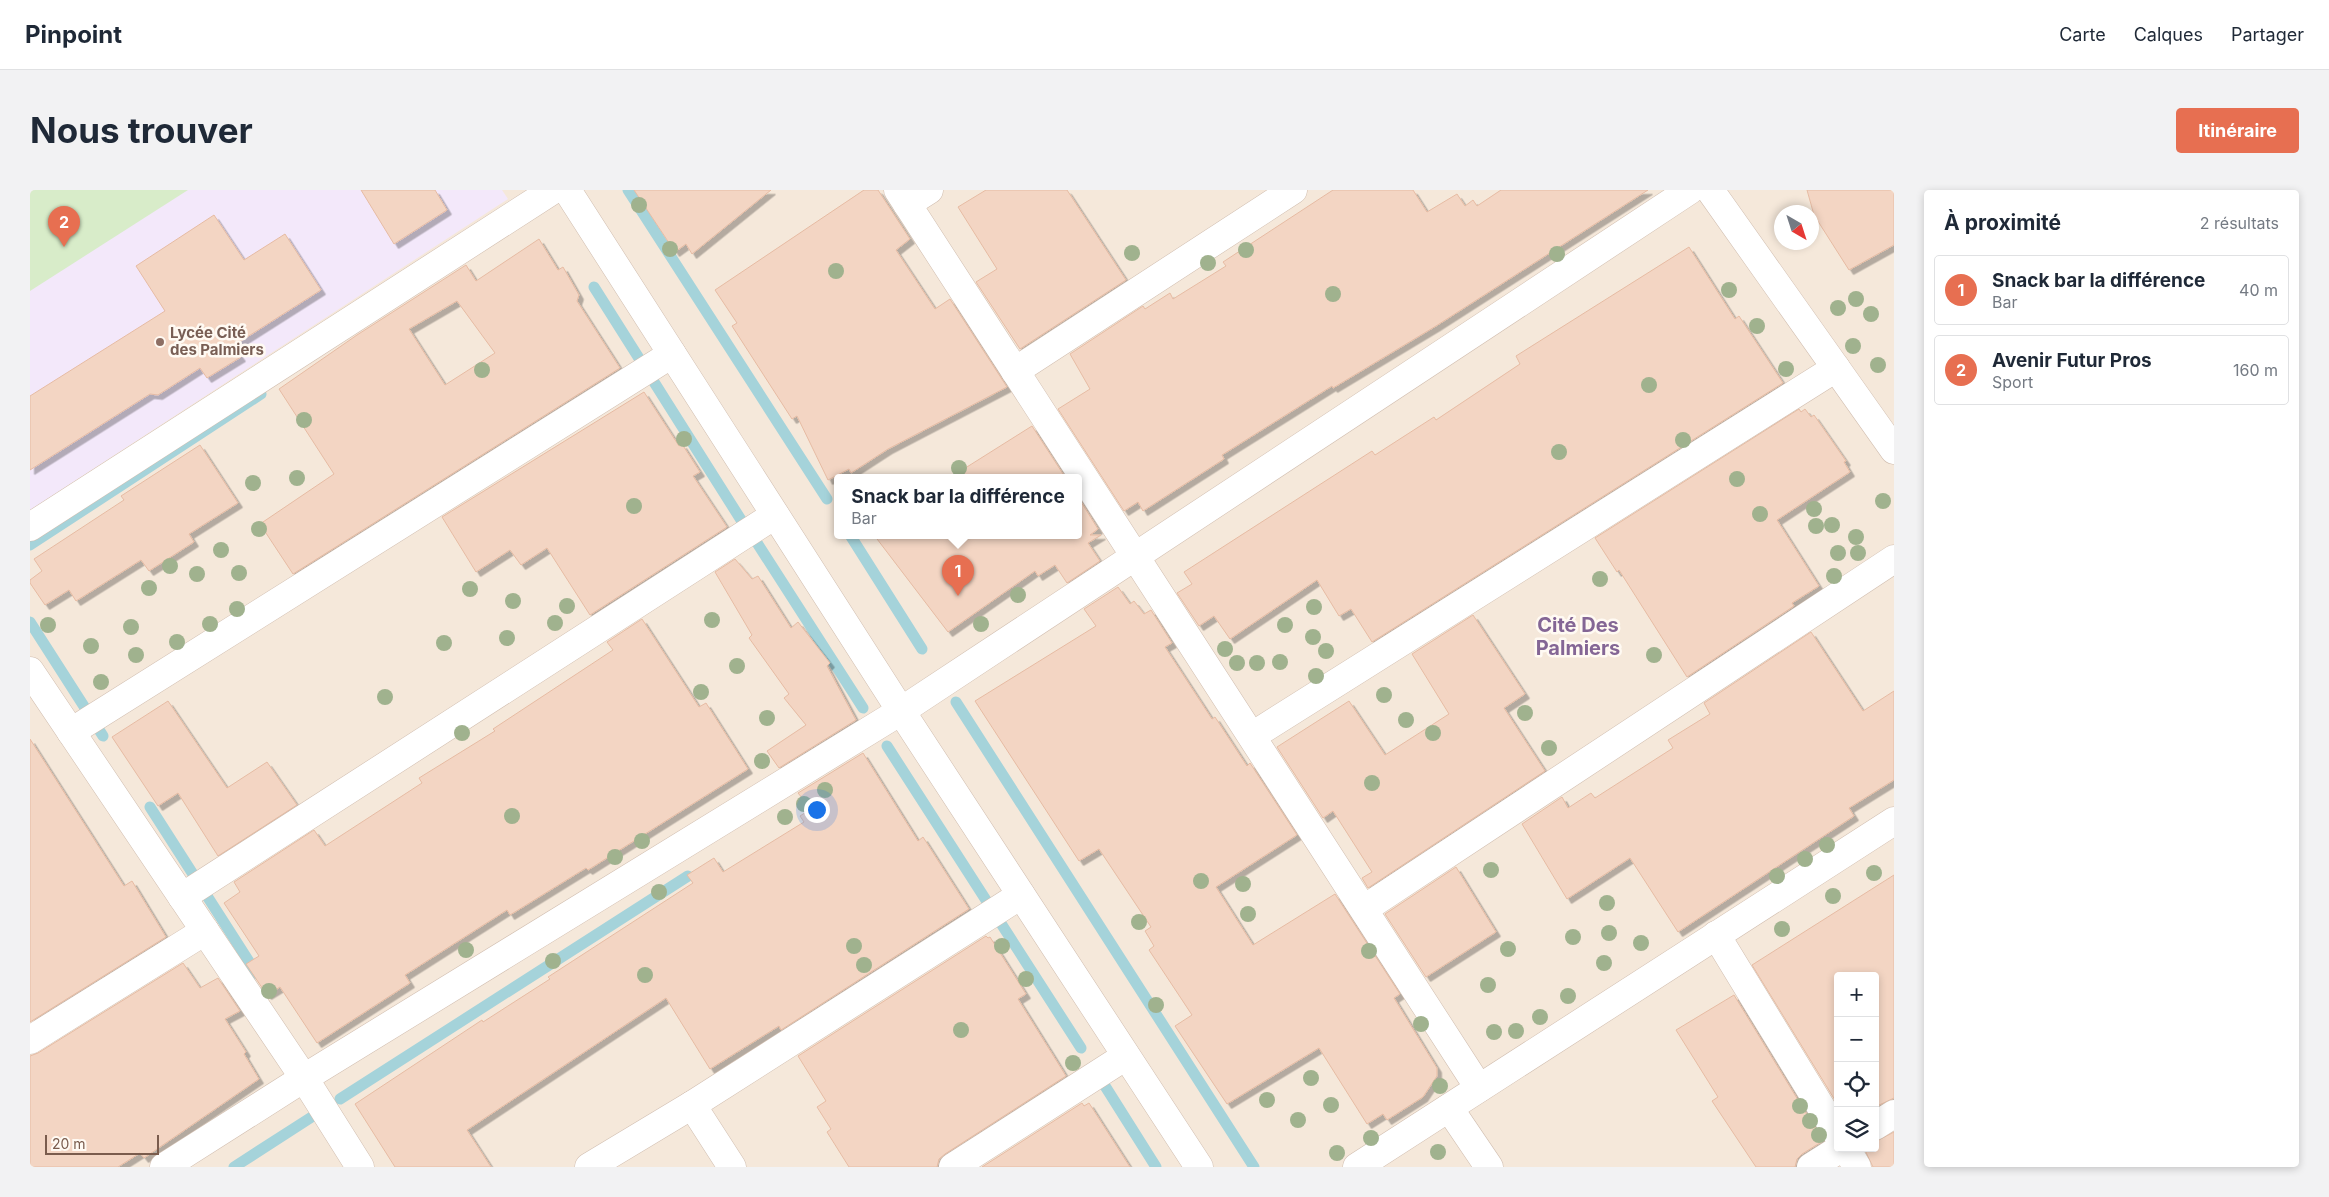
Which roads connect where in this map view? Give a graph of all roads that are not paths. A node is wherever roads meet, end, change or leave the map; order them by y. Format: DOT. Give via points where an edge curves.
graph roads {
  1 [pos="553,190"];
  2 [pos="567,190"];
  3 [pos="1293,190"];
  4 [pos="1690,190"];
  5 [pos="1710,190"];
  6 [pos="911,195"];
  7 [pos="672,354"];
  8 [pos="1836,368"];
  9 [pos="1015,371"];
  10 [pos="1892,444"];
  11 [pos="775,515"];
  12 [pos="30,527"];
  13 [pos="1136,556"];
  14 [pos="1894,558"];
  15 [pos="30,671"];
  16 [pos="901,711"];
  17 [pos="71,732"];
  18 [pos="1252,736"];
  19 [pos="1894,821"];
  20 [pos="1021,895"];
  21 [pos="182,897"];
  22 [pos="1364,909"];
  23 [pos="205,931"];
  24 [pos="1716,935"];
  25 [pos="30,1040"];
  26 [pos="1126,1056"];
  27 [pos="304,1078"];
  28 [pos="1479,1088"];
  29 [pos="692,1105"];
  30 [pos="1449,1108"];
  31 [pos="1894,1114"];
  32 [pos="1879,1123"];
  33 [pos="1834,1128"];
  34 [pos="1835,1152"];
  35 [pos="1848,1152"];
  36 [pos="164,1167"];
  37 [pos="360,1167"];
  38 [pos="589,1167"];
  39 [pos="732,1167"];
  40 [pos="953,1167"];
  41 [pos="1199,1167"];
  42 [pos="1357,1167"];
  43 [pos="1489,1167"];
  44 [pos="1811,1167"];
  45 [pos="1857,1167"];
  1 -- 12 [label="street"];
  2 -- 7 [label="street"];
  3 -- 9 [label="street"];
  4 -- 13 [label="street"];
  5 -- 8 [label="street"];
  6 -- 9 [label="street"];
  7 -- 11 [label="street"];
  7 -- 17 [label="street"];
  8 -- 10 [label="street"];
  8 -- 18 [label="street"];
  9 -- 13 [label="street"];
  11 -- 16 [label="street"];
  11 -- 21 [label="street"];
  13 -- 16 [label="street"];
  13 -- 18 [label="street"];
  14 -- 22 [label="street"];
  15 -- 17 [label="street"];
  16 -- 20 [label="street"];
  16 -- 27 [label="street"];
  17 -- 21 [label="street"];
  18 -- 22 [label="street"];
  19 -- 24 [label="street"];
  20 -- 26 [label="street"];
  20 -- 29 [label="street"];
  21 -- 23 [label="street"];
  22 -- 28 [label="street"];
  23 -- 25 [label="street"];
  23 -- 27 [label="street"];
  24 -- 28 [label="street"];
  24 -- 33 [label="street"];
  26 -- 40 [label="street"];
  26 -- 41 [label="street"];
  27 -- 36 [label="street"];
  27 -- 37 [label="street"];
  28 -- 30 [label="street"];
  29 -- 38 [label="street"];
  29 -- 39 [label="street"];
  30 -- 42 [label="street"];
  30 -- 43 [label="street"];
  31 -- 32 [label="street"];
  34 -- 44 [label="street"];
  35 -- 45 [label="street"];
}
